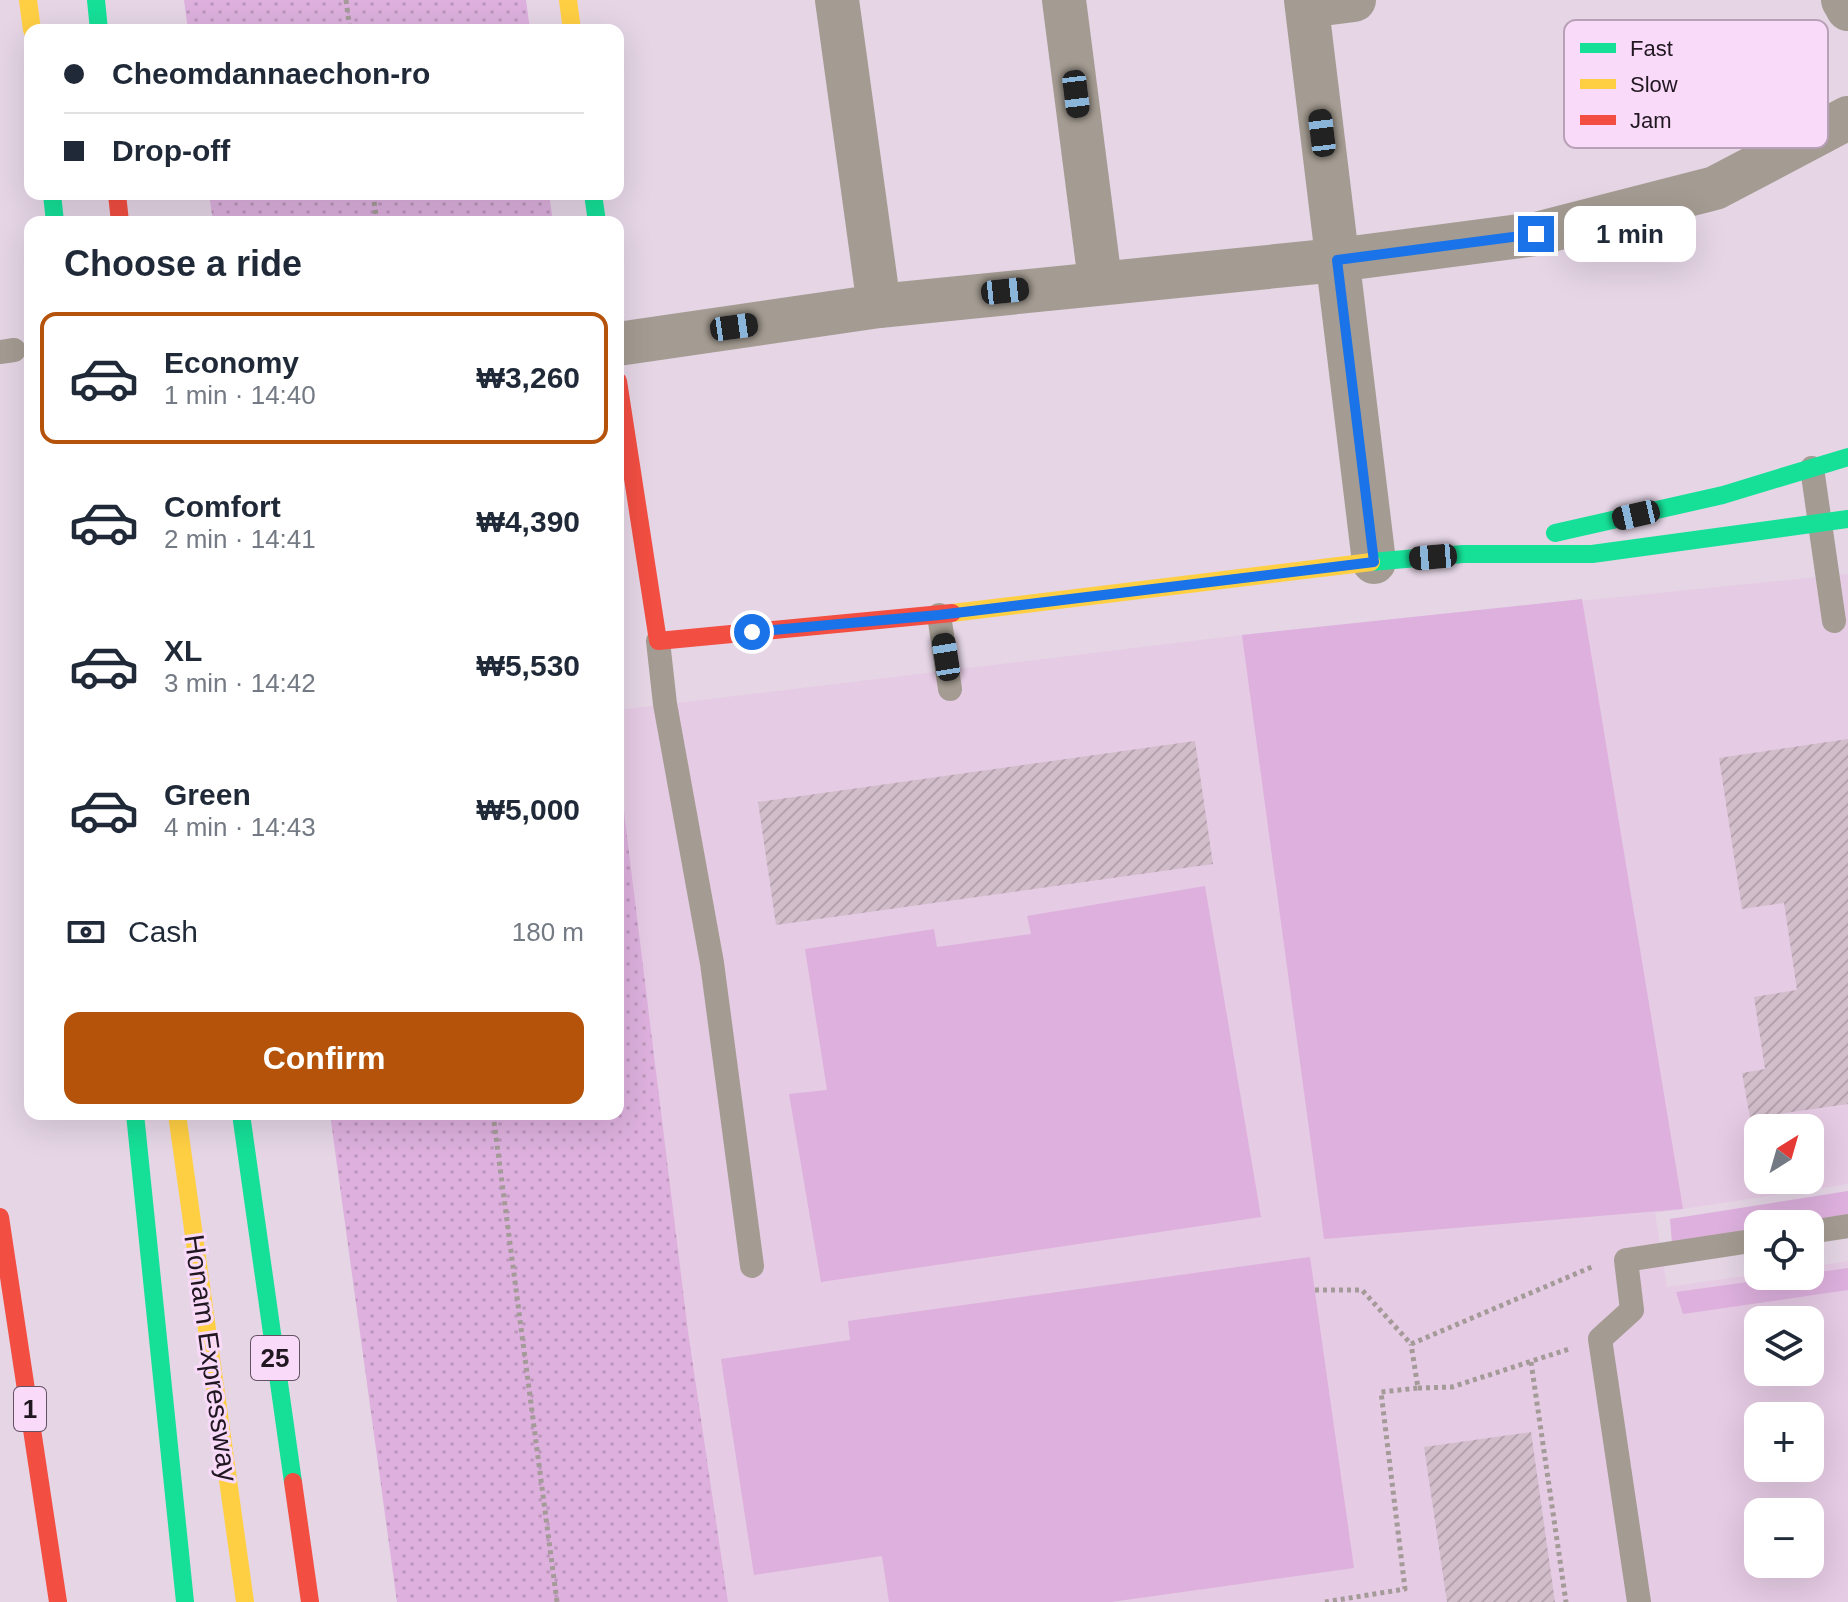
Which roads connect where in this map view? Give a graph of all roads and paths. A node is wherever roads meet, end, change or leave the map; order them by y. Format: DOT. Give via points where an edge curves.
graph roads {
  1 [pos="28,0"];
  2 [pos="96,0"];
  3 [pos="346,0"];
  4 [pos="568,0"];
  5 [pos="837,0"];
  6 [pos="1064,0"];
  7 [pos="1354,0"];
  8 [pos="1843,0"];
  9 [pos="1306,3"];
  10 [pos="1848,9"];
  11 [pos="31,24"];
  12 [pos="98,24"];
  13 [pos="349,24"];
  14 [pos="571,24"];
  15 [pos="1848,118"];
  16 [pos="1828,129"];
  17 [pos="1791,148"];
  18 [pos="1337,260"];
  19 [pos="1100,281"];
  20 [pos="879,306"];
  21 [pos="624,343"];
  22 [pos="624,420"];
  23 [pos="1848,457"];
  24 [pos="1812,468"];
  25 [pos="1848,519"];
  26 [pos="1820,523"];
  27 [pos="1463,554"];
  28 [pos="1374,562"];
  29 [pos="939,615"];
  30 [pos="1834,621"];
  31 [pos="658,641"];
  32 [pos="950,689"];
  33 [pos="136,1120"];
  34 [pos="178,1120"];
  35 [pos="242,1120"];
  36 [pos="494,1120"];
  37 [pos="0,1217"];
  38 [pos="1848,1226"];
  39 [pos="1824,1230"];
  40 [pos="1744,1242"];
  41 [pos="1626,1260"];
  42 [pos="752,1266"];
  43 [pos="1315,1290"];
  44 [pos="1600,1339"];
  45 [pos="1411,1344"];
  46 [pos="1531,1362"];
  47 [pos="1418,1388"];
  48 [pos="58,1602"];
  49 [pos="185,1602"];
  50 [pos="245,1602"];
  51 [pos="310,1602"];
  52 [pos="557,1602"];
  53 [pos="1325,1602"];
  54 [pos="1566,1602"];
  55 [pos="1639,1602"];
  1 -- 11 [label="main road"];
  2 -- 12 [label="main road"];
  3 -- 13 [label="path"];
  4 -- 14 [label="main road"];
  5 -- 20 [label="street"];
  6 -- 19 [label="street"];
  7 -- 9 [label="street"];
  8 -- 10 [label="street"];
  9 -- 18 [label="street"];
  15 -- 16 [label="street"];
  17 -- 18 [label="street" via="1715,188 1536,234"];
  18 -- 19 [label="street"];
  18 -- 28 [label="street"];
  19 -- 20 [label="street"];
  20 -- 21 [label="street"];
  22 -- 31 [label="main road"];
  23 -- 24 [label="main road"];
  24 -- 26 [label="lane"];
  24 -- 27 [label="main road" via="1723,495"];
  25 -- 26 [label="main road"];
  26 -- 27 [label="main road" via="1592,554"];
  26 -- 30 [label="lane"];
  27 -- 28 [label="main road"];
  28 -- 29 [label="main road"];
  29 -- 31 [label="main road"];
  29 -- 32 [label="lane"];
  31 -- 42 [label="lane" via="712,963"];
  33 -- 49 [label="main road"];
  34 -- 50 [label="main road, Honam Expressway / 25"];
  35 -- 51 [label="main road, 25"];
  36 -- 52 [label="path"];
  37 -- 48 [label="main road, 1"];
  38 -- 39 [label="lane"];
  40 -- 41 [label="lane"];
  41 -- 44 [label="lane" via="1632,1310"];
  41 -- 45 [label="path" via="1596,1265"];
  43 -- 45 [label="path" via="1362,1290"];
  44 -- 46 [label="path"];
  44 -- 55 [label="lane"];
  45 -- 47 [label="path"];
  46 -- 47 [label="path" via="1452,1387"];
  46 -- 54 [label="path"];
  47 -- 53 [label="path" via="1381,1392 1405,1589"];
}
